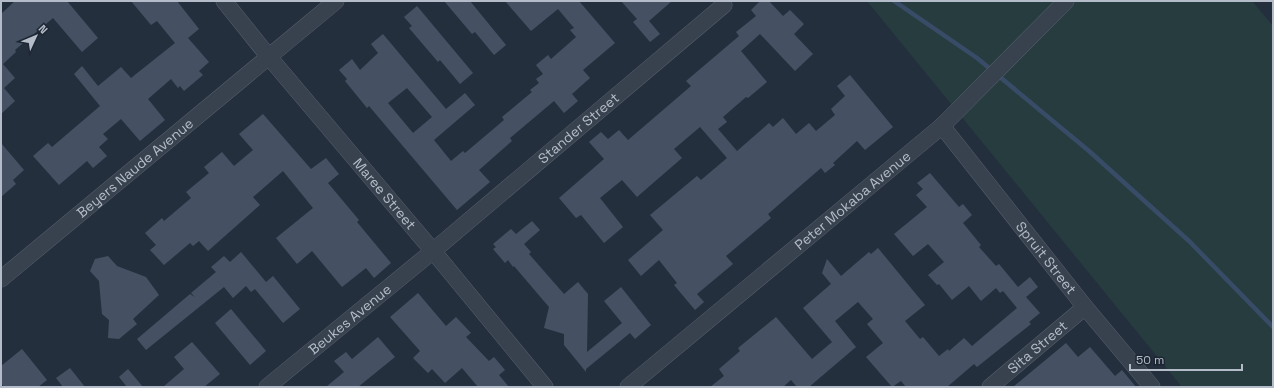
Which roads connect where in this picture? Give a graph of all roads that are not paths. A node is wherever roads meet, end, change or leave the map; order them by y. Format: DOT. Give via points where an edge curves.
graph roads {
  1 [pos="224,1"];
  2 [pos="336,1"];
  3 [pos="1066,1"];
  4 [pos="724,5"];
  5 [pos="269,57"];
  6 [pos="942,126"];
  7 [pos="433,251"];
  8 [pos="1,279"];
  9 [pos="1085,307"];
  10 [pos="267,387"];
  11 [pos="545,387"];
  12 [pos="628,387"];
  13 [pos="990,387"];
  14 [pos="1152,387"];
  1 -- 5 [label="street, Maree Street"];
  2 -- 5 [label="street, Beyers Naude Avenue"];
  3 -- 6 [label="street, Peter Mokaba Avenue"];
  4 -- 7 [label="street, Stander Street"];
  5 -- 7 [label="street, Maree Street"];
  5 -- 8 [label="street, Beyers Naude Avenue"];
  6 -- 9 [label="street, Spruit Street"];
  6 -- 12 [label="street, Peter Mokaba Avenue"];
  7 -- 10 [label="street, Beukes Avenue"];
  7 -- 11 [label="street, Maree Street"];
  9 -- 13 [label="street, Sita Street"];
  9 -- 14 [label="street, Spruit Street"];
}
